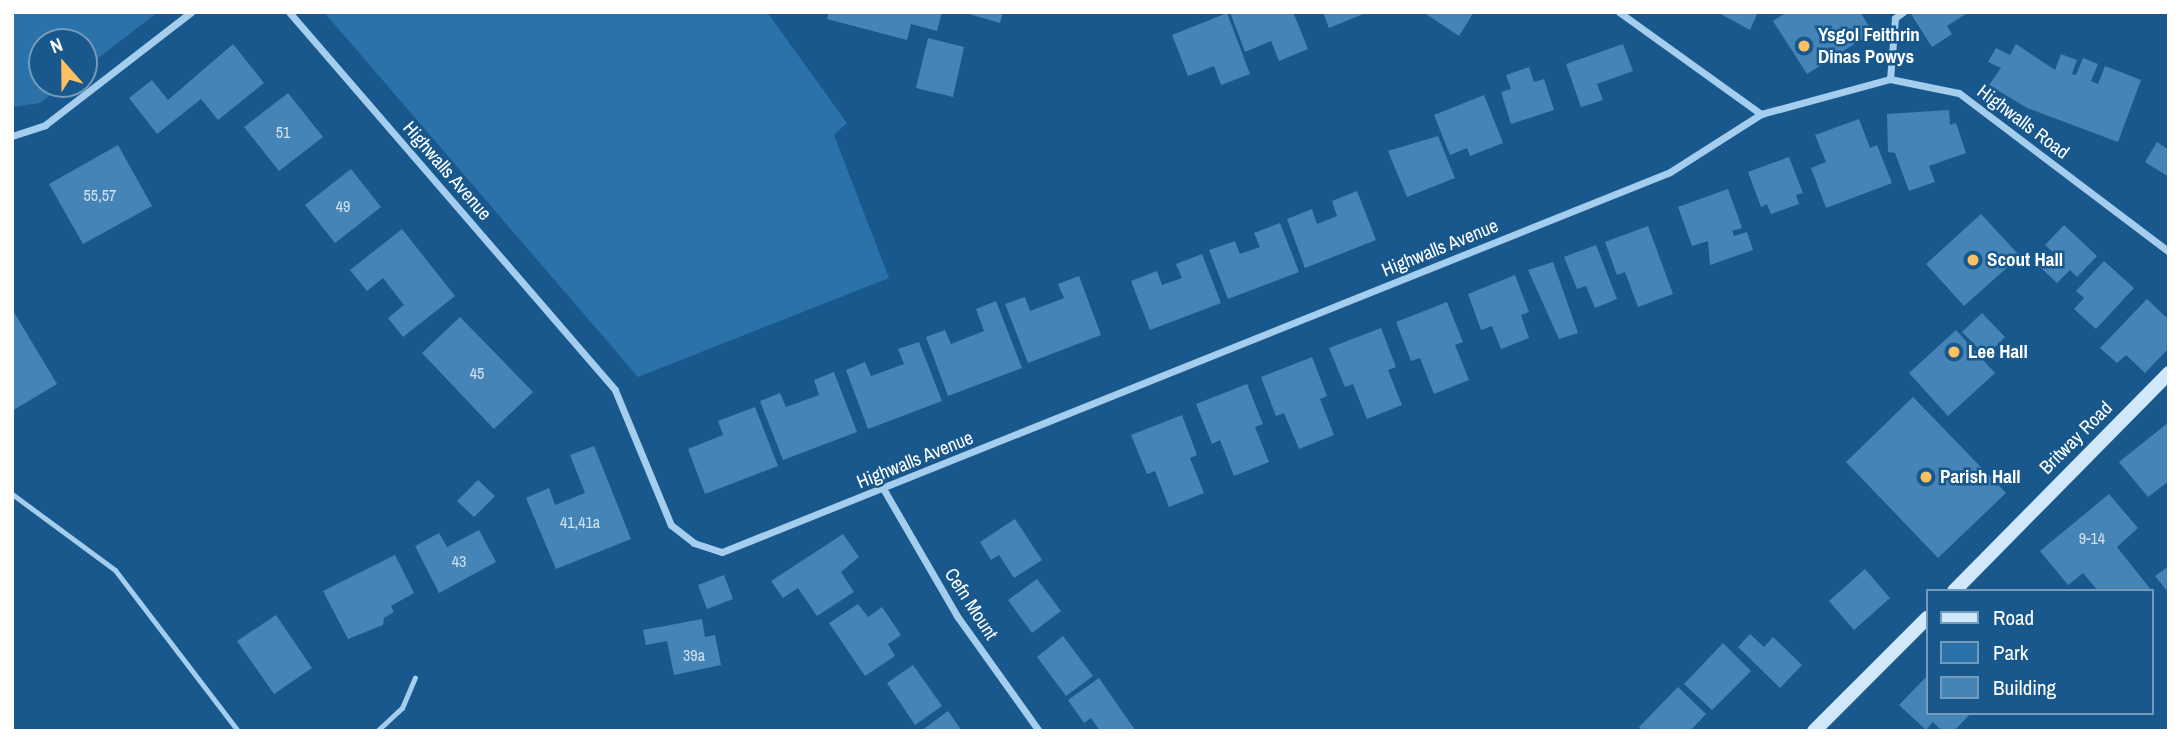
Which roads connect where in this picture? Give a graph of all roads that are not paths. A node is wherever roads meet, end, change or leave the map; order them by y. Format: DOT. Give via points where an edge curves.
graph roads {
  1 [pos="191,12"];
  2 [pos="289,12"];
  3 [pos="1619,12"];
  4 [pos="1903,12"];
  5 [pos="1890,79"];
  6 [pos="1762,114"];
  7 [pos="12,136"];
  8 [pos="2169,252"];
  9 [pos="2169,373"];
  10 [pos="884,490"];
  11 [pos="12,494"];
  12 [pos="1956,589"];
  13 [pos="1926,619"];
  14 [pos="415,678"];
  15 [pos="238,731"];
  16 [pos="376,731"];
  17 [pos="1040,731"];
  18 [pos="1814,731"];
  1 -- 7 [label="street" via="44,125"];
  2 -- 10 [label="street, Highwalls Avenue" via="615,390 671,525 694,543 722,552"];
  3 -- 6 [label="street"];
  4 -- 5 [label="street" via="1895,18"];
  5 -- 6 [label="street, Highwalls Road"];
  5 -- 8 [label="street, Highwalls Road" via="1959,93"];
  6 -- 10 [label="street, Highwalls Avenue" via="1670,172"];
  9 -- 12 [label="street, Britway Road"];
  10 -- 17 [label="street, Cefn Mount" via="957,616"];
  11 -- 15 [label="lane" via="115,570"];
  13 -- 18 [label="street"];
  14 -- 16 [label="lane" via="402,708"];
}
